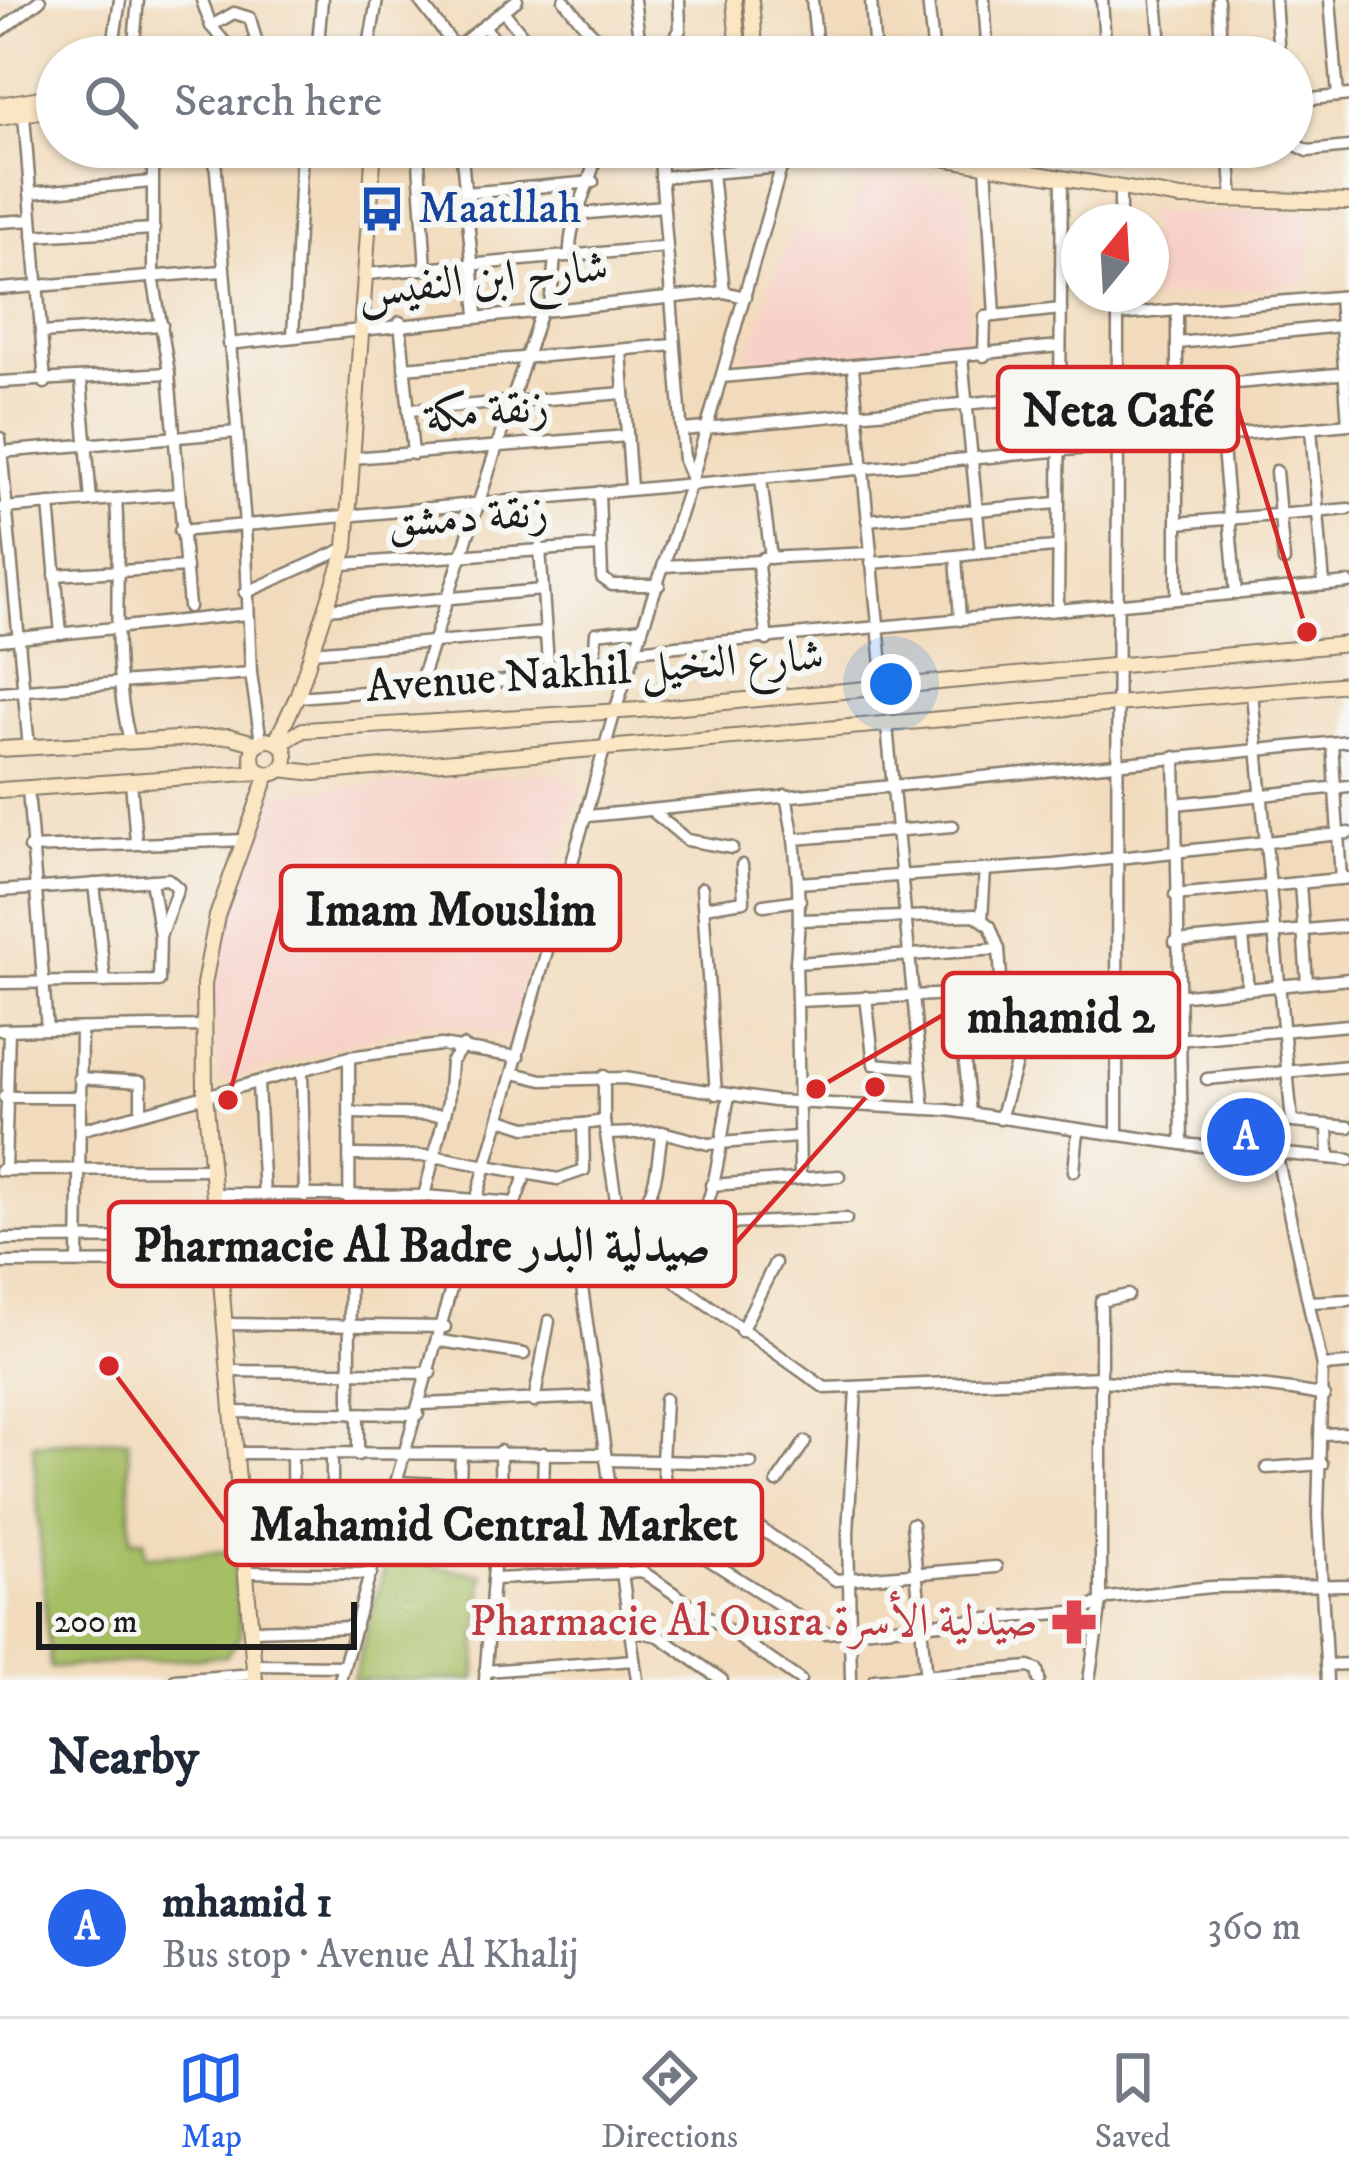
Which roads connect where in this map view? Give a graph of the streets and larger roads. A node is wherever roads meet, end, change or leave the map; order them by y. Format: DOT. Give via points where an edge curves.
graph roads {
  1 [pos="40,0"];
  2 [pos="120,0"];
  3 [pos="138,0"];
  4 [pos="202,0"];
  5 [pos="322,0"];
  6 [pos="376,0"];
  7 [pos="419,0"];
  8 [pos="517,0"];
  9 [pos="564,0"];
  10 [pos="634,0"];
  11 [pos="679,0"];
  12 [pos="734,0"];
  13 [pos="751,0"];
  14 [pos="812,0"];
  15 [pos="871,0"];
  16 [pos="928,0"];
  17 [pos="984,0"];
  18 [pos="1102,0"];
  19 [pos="1157,0"];
  20 [pos="1218,0"];
  21 [pos="1275,0"];
  22 [pos="1330,0"];
  23 [pos="502,11"];
  24 [pos="212,26"];
  25 [pos="484,26"];
  26 [pos="2,27"];
  27 [pos="114,36"];
  28 [pos="135,36"];
  29 [pos="221,36"];
  30 [pos="255,36"];
  31 [pos="319,36"];
  32 [pos="370,36"];
  33 [pos="445,36"];
  34 [pos="473,36"];
  35 [pos="492,36"];
  36 [pos="523,36"];
  37 [pos="595,36"];
  38 [pos="639,36"];
  39 [pos="676,36"];
  40 [pos="737,36"];
  41 [pos="754,36"];
  42 [pos="816,36"];
  43 [pos="873,36"];
  44 [pos="932,36"];
  45 [pos="987,36"];
  46 [pos="1105,36"];
  47 [pos="1160,36"];
  48 [pos="1221,36"];
  49 [pos="1278,36"];
  50 [pos="1349,41"];
  51 [pos="1333,43"];
  52 [pos="1344,96"];
  53 [pos="36,98"];
  54 [pos="1313,98"];
  55 [pos="0,105"];
  56 [pos="36,112"];
  57 [pos="24,115"];
  58 [pos="0,118"];
  59 [pos="1349,147"];
  60 [pos="1313,151"];
  61 [pos="152,168"];
  62 [pos="215,168"];
  63 [pos="301,168"];
  64 [pos="373,168"];
  65 [pos="419,168"];
  66 [pos="463,168"];
  67 [pos="595,168"];
  68 [pos="660,168"];
  69 [pos="769,168"];
  70 [pos="783,168"];
  71 [pos="986,168"];
  72 [pos="1004,168"];
  73 [pos="1231,168"];
  74 [pos="712,172"];
  75 [pos="661,177"];
  76 [pos="1062,178"];
  77 [pos="151,182"];
  78 [pos="593,182"];
  79 [pos="1120,188"];
  80 [pos="465,193"];
  81 [pos="30,194"];
  82 [pos="1233,201"];
  83 [pos="1349,202"];
  84 [pos="1120,204"];
  85 [pos="663,206"];
  86 [pos="579,214"];
  87 [pos="32,220"];
  88 [pos="0,222"];
  89 [pos="154,229"];
  90 [pos="34,236"];
  91 [pos="666,248"];
  92 [pos="570,256"];
  93 [pos="556,258"];
  94 [pos="470,265"];
  95 [pos="426,268"];
  96 [pos="1060,270"];
  97 [pos="222,271"];
  98 [pos="368,274"];
  99 [pos="153,276"];
  100 [pos="37,285"];
  101 [pos="0,289"];
  102 [pos="724,292"];
  103 [pos="670,296"];
  104 [pos="1344,296"];
  105 [pos="745,297"];
  106 [pos="546,307"];
  107 [pos="1061,309"];
  108 [pos="1177,310"];
  109 [pos="1117,312"];
  110 [pos="477,314"];
  111 [pos="1117,315"];
  112 [pos="995,316"];
  113 [pos="400,322"];
  114 [pos="162,325"];
  115 [pos="1340,326"];
  116 [pos="363,329"];
  117 [pos="41,333"];
  118 [pos="292,337"];
  119 [pos="1178,343"];
  120 [pos="228,344"];
  121 [pos="674,344"];
  122 [pos="1060,346"];
  123 [pos="621,350"];
  124 [pos="984,356"];
  125 [pos="962,357"];
  126 [pos="524,358"];
  127 [pos="404,368"];
  128 [pos="853,368"];
  129 [pos="169,373"];
  130 [pos="1346,373"];
  131 [pos="722,377"];
  132 [pos="81,380"];
  133 [pos="0,382"];
  134 [pos="45,383"];
  135 [pos="1116,386"];
  136 [pos="1178,388"];
  137 [pos="624,393"];
  138 [pos="1059,395"];
  139 [pos="509,404"];
  140 [pos="967,405"];
  141 [pos="409,410"];
  142 [pos="857,416"];
  143 [pos="1348,424"];
  144 [pos="705,428"];
  145 [pos="1311,428"];
  146 [pos="683,430"];
  147 [pos="237,432"];
  148 [pos="175,436"];
  149 [pos="627,436"];
  150 [pos="1222,437"];
  151 [pos="1176,440"];
  152 [pos="91,445"];
  153 [pos="1117,446"];
  154 [pos="1,447"];
  155 [pos="499,447"];
  156 [pos="1058,452"];
  157 [pos="413,454"];
  158 [pos="352,458"];
  159 [pos="684,460"];
  160 [pos="972,460"];
  161 [pos="862,470"];
  162 [pos="1276,471"];
  163 [pos="761,479"];
  164 [pos="691,482"];
  165 [pos="661,485"];
  166 [pos="632,488"];
  167 [pos="599,492"];
  168 [pos="178,494"];
  169 [pos="116,500"];
  170 [pos="91,501"];
  171 [pos="483,501"];
  172 [pos="1057,503"];
  173 [pos="49,504"];
  174 [pos="4,508"];
  175 [pos="1349,508"];
  176 [pos="978,509"];
  177 [pos="350,512"];
  178 [pos="1318,512"];
  179 [pos="1280,514"];
  180 [pos="1228,519"];
  181 [pos="867,520"];
  182 [pos="1178,523"];
  183 [pos="245,525"];
  184 [pos="180,530"];
  185 [pos="599,546"];
  186 [pos="1055,547"];
  187 [pos="540,548"];
  188 [pos="981,553"];
  189 [pos="458,554"];
  190 [pos="344,556"];
  191 [pos="956,556"];
  192 [pos="871,558"];
  193 [pos="765,559"];
  194 [pos="1284,561"];
  195 [pos="664,566"];
  196 [pos="186,567"];
  197 [pos="122,573"];
  198 [pos="55,575"];
  199 [pos="1349,584"];
  200 [pos="658,585"];
  201 [pos="1324,586"];
  202 [pos="542,590"];
  203 [pos="245,593"];
  204 [pos="1236,595"];
  205 [pos="444,599"];
  206 [pos="1177,599"];
  207 [pos="1115,605"];
  208 [pos="189,607"];
  209 [pos="327,609"];
  210 [pos="1058,610"];
  211 [pos="248,614"];
  212 [pos="960,620"];
  213 [pos="114,628"];
  214 [pos="642,628"];
  215 [pos="878,628"];
  216 [pos="545,633"];
  217 [pos="61,634"];
  218 [pos="18,639"];
  219 [pos="0,640"];
  220 [pos="767,640"];
  221 [pos="431,644"];
  222 [pos="1349,644"];
  223 [pos="635,650"];
  224 [pos="311,652"];
  225 [pos="1114,665"];
  226 [pos="250,673"];
  227 [pos="549,678"];
  228 [pos="1349,684"];
  229 [pos="122,685"];
  230 [pos="884,686"];
  231 [pos="418,689"];
  232 [pos="22,690"];
  233 [pos="0,692"];
  234 [pos="1252,693"];
  235 [pos="297,697"];
  236 [pos="1114,706"];
  237 [pos="615,711"];
  238 [pos="887,726"];
  239 [pos="292,727"];
  240 [pos="130,741"];
  241 [pos="1349,741"];
  242 [pos="1331,742"];
  243 [pos="269,743"];
  244 [pos="29,748"];
  245 [pos="0,749"];
  246 [pos="1255,750"];
  247 [pos="604,752"];
  248 [pos="1175,757"];
  249 [pos="1114,762"];
  250 [pos="270,772"];
  251 [pos="131,782"];
  252 [pos="892,784"];
  253 [pos="1349,786"];
  254 [pos="1335,788"];
  255 [pos="28,789"];
  256 [pos="0,790"];
  257 [pos="786,795"];
  258 [pos="1258,796"];
  259 [pos="1176,804"];
  260 [pos="651,810"];
  261 [pos="587,816"];
  262 [pos="952,826"];
  263 [pos="896,830"];
  264 [pos="1344,834"];
  265 [pos="794,838"];
  266 [pos="246,840"];
  267 [pos="136,841"];
  268 [pos="1263,842"];
  269 [pos="29,848"];
  270 [pos="732,848"];
  271 [pos="1175,851"];
  272 [pos="1113,856"];
  273 [pos="742,865"];
  274 [pos="985,870"];
  275 [pos="900,874"];
  276 [pos="1345,879"];
  277 [pos="152,880"];
  278 [pos="798,883"];
  279 [pos="94,884"];
  280 [pos="1300,884"];
  281 [pos="1268,887"];
  282 [pos="38,888"];
  283 [pos="703,888"];
  284 [pos="0,891"];
  285 [pos="1175,895"];
  286 [pos="800,900"];
  287 [pos="764,905"];
  288 [pos="704,907"];
  289 [pos="905,914"];
  290 [pos="799,920"];
  291 [pos="982,920"];
  292 [pos="1349,926"];
  293 [pos="1303,931"];
  294 [pos="1272,934"];
  295 [pos="160,936"];
  296 [pos="1243,937"];
  297 [pos="1175,942"];
  298 [pos="999,950"];
  299 [pos="909,957"];
  300 [pos="796,963"];
  301 [pos="1349,980"];
  302 [pos="0,982"];
  303 [pos="45,982"];
  304 [pos="105,982"];
  305 [pos="1307,983"];
  306 [pos="1277,986"];
  307 [pos="1248,989"];
  308 [pos="958,992"];
  309 [pos="1002,992"];
  310 [pos="912,995"];
  311 [pos="1176,996"];
  312 [pos="866,998"];
  313 [pos="797,1001"];
  314 [pos="1349,1025"];
  315 [pos="205,1026"];
  316 [pos="47,1029"];
  317 [pos="81,1029"];
  318 [pos="5,1030"];
  319 [pos="1281,1031"];
  320 [pos="1176,1040"];
  321 [pos="463,1046"];
  322 [pos="349,1057"];
  323 [pos="518,1057"];
  324 [pos="1349,1066"];
  325 [pos="920,1068"];
  326 [pos="302,1071"];
  327 [pos="514,1073"];
  328 [pos="1286,1073"];
  329 [pos="604,1076"];
  330 [pos="79,1078"];
  331 [pos="1207,1078"];
  332 [pos="2,1083"];
  333 [pos="258,1085"];
  334 [pos="205,1093"];
  335 [pos="723,1095"];
  336 [pos="4,1097"];
  337 [pos="80,1097"];
  338 [pos="797,1102"];
  339 [pos="924,1109"];
  340 [pos="141,1112"];
  341 [pos="352,1113"];
  342 [pos="970,1113"];
  343 [pos="445,1115"];
  344 [pos="501,1119"];
  345 [pos="1000,1119"];
  346 [pos="604,1121"];
  347 [pos="3,1122"];
  348 [pos="584,1124"];
  349 [pos="1328,1126"];
  350 [pos="1349,1127"];
  351 [pos="80,1130"];
  352 [pos="1078,1131"];
  353 [pos="662,1132"];
  354 [pos="608,1135"];
  355 [pos="1117,1136"];
  356 [pos="797,1137"];
  357 [pos="720,1143"];
  358 [pos="1182,1144"];
  359 [pos="1276,1152"];
  360 [pos="352,1155"];
  361 [pos="433,1156"];
  362 [pos="1329,1158"];
  363 [pos="1349,1160"];
  364 [pos="77,1167"];
  365 [pos="212,1169"];
  366 [pos="488,1169"];
  367 [pos="3,1170"];
  368 [pos="1075,1171"];
  369 [pos="525,1176"];
  370 [pos="839,1176"];
  371 [pos="800,1178"];
  372 [pos="711,1184"];
  373 [pos="214,1194"];
  374 [pos="265,1195"];
  375 [pos="305,1196"];
  376 [pos="351,1196"];
  377 [pos="424,1196"];
  378 [pos="478,1198"];
  379 [pos="620,1215"];
  380 [pos="846,1219"];
  381 [pos="699,1225"];
  382 [pos="218,1238"];
  383 [pos="0,1239"];
  384 [pos="79,1239"];
  385 [pos="353,1261"];
  386 [pos="463,1261"];
  387 [pos="78,1262"];
  388 [pos="220,1262"];
  389 [pos="0,1263"];
  390 [pos="775,1263"];
  391 [pos="579,1266"];
  392 [pos="626,1267"];
  393 [pos="655,1267"];
  394 [pos="1128,1295"];
  395 [pos="1349,1300"];
  396 [pos="1310,1302"];
  397 [pos="549,1321"];
  398 [pos="225,1324"];
  399 [pos="353,1326"];
  400 [pos="445,1327"];
  401 [pos="741,1330"];
  402 [pos="440,1341"];
  403 [pos="524,1354"];
  404 [pos="1349,1364"];
  405 [pos="1322,1366"];
  406 [pos="229,1371"];
  407 [pos="349,1372"];
  408 [pos="431,1373"];
  409 [pos="1101,1379"];
  410 [pos="856,1389"];
  411 [pos="1324,1396"];
  412 [pos="597,1397"];
  413 [pos="665,1399"];
  414 [pos="534,1402"];
  415 [pos="420,1409"];
  416 [pos="232,1412"];
  417 [pos="350,1413"];
  418 [pos="1349,1433"];
  419 [pos="1324,1434"];
  420 [pos="805,1442"];
  421 [pos="500,1451"];
  422 [pos="236,1453"];
  423 [pos="544,1453"];
  424 [pos="401,1454"];
  425 [pos="461,1454"];
  426 [pos="292,1455"];
  427 [pos="332,1455"];
  428 [pos="358,1455"];
  429 [pos="606,1457"];
  430 [pos="662,1462"];
  431 [pos="752,1463"];
  432 [pos="1322,1464"];
  433 [pos="1267,1468"];
  434 [pos="396,1482"];
  435 [pos="777,1482"];
  436 [pos="460,1485"];
  437 [pos="912,1523"];
  438 [pos="242,1529"];
  439 [pos="499,1529"];
  440 [pos="293,1530"];
  441 [pos="332,1531"];
  442 [pos="384,1531"];
  443 [pos="542,1531"];
  444 [pos="616,1531"];
  445 [pos="458,1533"];
  446 [pos="996,1567"];
  447 [pos="623,1571"];
  448 [pos="246,1572"];
  449 [pos="371,1574"];
  450 [pos="916,1575"];
  451 [pos="494,1579"];
  452 [pos="850,1580"];
  453 [pos="1349,1585"];
  454 [pos="1320,1586"];
  455 [pos="1100,1602"];
  456 [pos="630,1624"];
  457 [pos="922,1625"];
  458 [pos="356,1627"];
  459 [pos="490,1628"];
  460 [pos="251,1630"];
  461 [pos="851,1632"];
  462 [pos="634,1660"];
  463 [pos="1349,1664"];
  464 [pos="1326,1665"];
  465 [pos="344,1666"];
  466 [pos="254,1673"];
  467 [pos="703,1673"];
  468 [pos="485,1676"];
  469 [pos="926,1678"];
  470 [pos="175,1680"];
  471 [pos="340,1680"];
  472 [pos="638,1680"];
  473 [pos="722,1680"];
  474 [pos="800,1680"];
  475 [pos="851,1680"];
  476 [pos="874,1680"];
  477 [pos="1039,1680"];
  478 [pos="1089,1680"];
  479 [pos="1327,1680"];
  1 -- 26 [label="street"];
  2 -- 27 [label="street"];
  3 -- 28 [label="street"];
  4 -- 24 [label="street"];
  5 -- 31 [label="street"];
  6 -- 32 [label="street"];
  7 -- 33 [label="street"];
  8 -- 23 [label="street"];
  9 -- 37 [label="street"];
  10 -- 38 [label="street"];
  11 -- 39 [label="street"];
  12 -- 40 [label="street"];
  13 -- 41 [label="street"];
  14 -- 42 [label="street"];
  15 -- 43 [label="street"];
  16 -- 44 [label="street"];
  17 -- 45 [label="street"];
  18 -- 46 [label="street"];
  19 -- 47 [label="street"];
  20 -- 48 [label="street"];
  21 -- 49 [label="street"];
  22 -- 51 [label="street"];
  23 -- 25 [label="street"];
  23 -- 36 [label="street"];
  24 -- 29 [label="street"];
  24 -- 30 [label="street" via="234,13 250,18"];
  25 -- 34 [label="street"];
  25 -- 35 [label="street"];
  50 -- 51 [label="street"];
  51 -- 52 [label="street"];
  52 -- 54 [label="street"];
  53 -- 55 [label="street"];
  56 -- 57 [label="street"];
  57 -- 58 [label="street"];
  57 -- 81 [label="street"];
  59 -- 60 [label="street"];
  61 -- 77 [label="street"];
  62 -- 97 [label="street"];
  63 -- 118 [label="street"];
  64 -- 98 [label="street"];
  65 -- 95 [label="street"];
  66 -- 80 [label="street"];
  67 -- 78 [label="street"];
  68 -- 75 [label="street"];
  69 -- 74 [label="street"];
  70 -- 105 [label="street"];
  71 -- 112 [label="street"];
  72 -- 76 [label="street"];
  73 -- 82 [label="street"];
  74 -- 75 [label="street"];
  74 -- 102 [label="street"];
  75 -- 85 [label="street"];
  76 -- 79 [label="street"];
  76 -- 96 [label="street"];
  77 -- 81 [label="street"];
  77 -- 89 [label="street"];
  78 -- 80 [label="street"];
  78 -- 86 [label="street"];
  79 -- 82 [label="street"];
  79 -- 84 [label="street"];
  80 -- 94 [label="street"];
  81 -- 87 [label="street"];
  82 -- 83 [label="street"];
  85 -- 86 [label="street"];
  85 -- 91 [label="street"];
  86 -- 92 [label="street"];
  87 -- 88 [label="street"];
  87 -- 90 [label="street"];
  89 -- 90 [label="street"];
  89 -- 99 [label="street"];
  90 -- 100 [label="street"];
  91 -- 92 [label="street"];
  91 -- 103 [label="street"];
  92 -- 93 [label="street"];
  93 -- 94 [label="street"];
  93 -- 106 [label="street"];
  94 -- 95 [label="street"];
  94 -- 110 [label="street"];
  95 -- 98 [label="street"];
  96 -- 107 [label="street"];
  97 -- 99 [label="street"];
  97 -- 120 [label="street"];
  98 -- 116 [label="street"];
  99 -- 100 [label="street"];
  99 -- 114 [label="street"];
  100 -- 101 [label="street"];
  100 -- 117 [label="street"];
  102 -- 103 [label="street, شارح ابن النفيس"];
  102 -- 105 [label="street, شارح ابن النفيس"];
  103 -- 106 [label="street, شارح ابن النفيس"];
  103 -- 121 [label="street"];
  104 -- 108 [label="street"];
  104 -- 115 [label="street"];
  105 -- 131 [label="street"];
  106 -- 110 [label="street, شارح ابن النفيس"];
  106 -- 126 [label="street"];
  107 -- 112 [label="street"];
  107 -- 122 [label="street"];
  108 -- 111 [label="street"];
  108 -- 119 [label="street"];
  109 -- 111 [label="street"];
  110 -- 113 [label="street, شارح ابن النفيس"];
  111 -- 135 [label="street"];
  112 -- 124 [label="street" via="982,322"];
  113 -- 116 [label="street, شارح ابن النفيس"];
  113 -- 127 [label="street"];
  114 -- 117 [label="street"];
  114 -- 129 [label="street"];
  115 -- 119 [label="street"];
  115 -- 130 [label="street"];
  116 -- 118 [label="street, شارح ابن النفيس"];
  116 -- 158 [label="street"];
  117 -- 134 [label="street"];
  118 -- 120 [label="street, شارح ابن النفيس"];
  119 -- 136 [label="street"];
  120 -- 147 [label="street"];
  121 -- 123 [label="street"];
  121 -- 146 [label="street"];
  122 -- 124 [label="street"];
  122 -- 138 [label="street"];
  123 -- 126 [label="street"];
  123 -- 137 [label="street"];
  124 -- 125 [label="street"];
  125 -- 128 [label="street"];
  125 -- 140 [label="street"];
  126 -- 127 [label="street"];
  126 -- 139 [label="street"];
  127 -- 141 [label="street"];
  128 -- 131 [label="street"];
  128 -- 142 [label="street"];
  129 -- 132 [label="street"];
  129 -- 148 [label="street"];
  130 -- 136 [label="street"];
  130 -- 143 [label="street"];
  131 -- 144 [label="street"];
  132 -- 134 [label="street"];
  132 -- 152 [label="street"];
  133 -- 134 [label="street"];
  135 -- 136 [label="street"];
  135 -- 153 [label="street"];
  136 -- 151 [label="street"];
  137 -- 139 [label="street"];
  137 -- 149 [label="street"];
  138 -- 140 [label="street"];
  138 -- 156 [label="street"];
  139 -- 141 [label="street"];
  139 -- 155 [label="street"];
  140 -- 142 [label="street"];
  140 -- 160 [label="street"];
  141 -- 157 [label="street"];
  142 -- 144 [label="street"];
  142 -- 161 [label="street"];
  143 -- 145 [label="street"];
  144 -- 146 [label="street"];
  144 -- 164 [label="street"];
  145 -- 150 [label="street"];
  145 -- 178 [label="street"];
  146 -- 159 [label="street"];
  147 -- 148 [label="street"];
  147 -- 183 [label="street"];
  148 -- 152 [label="street"];
  148 -- 168 [label="street"];
  149 -- 155 [label="street, زنقة مكة"];
  149 -- 166 [label="street"];
  150 -- 151 [label="street"];
  150 -- 180 [label="street"];
  151 -- 153 [label="street"];
  151 -- 182 [label="street"];
  152 -- 154 [label="street"];
  152 -- 170 [label="street"];
  153 -- 156 [label="street"];
  153 -- 207 [label="street"];
  154 -- 174 [label="street"];
  155 -- 157 [label="street, زنقة مكة"];
  155 -- 171 [label="street"];
  156 -- 160 [label="street"];
  156 -- 172 [label="street"];
  157 -- 158 [label="street, زنقة مكة"];
  158 -- 177 [label="street"];
  159 -- 164 [label="street"];
  159 -- 165 [label="street"];
  160 -- 161 [label="street"];
  160 -- 176 [label="street"];
  161 -- 163 [label="street"];
  161 -- 181 [label="street"];
  162 -- 179 [label="street"];
  163 -- 164 [label="street"];
  163 -- 193 [label="street"];
  164 -- 165 [label="street"];
  164 -- 195 [label="street"];
  165 -- 166 [label="street"];
  166 -- 167 [label="street"];
  167 -- 171 [label="street"];
  167 -- 185 [label="street"];
  168 -- 169 [label="street"];
  168 -- 184 [label="street"];
  169 -- 170 [label="street"];
  169 -- 197 [label="street"];
  170 -- 173 [label="street"];
  171 -- 177 [label="street"];
  171 -- 189 [label="street"];
  172 -- 176 [label="street"];
  172 -- 186 [label="street"];
  173 -- 174 [label="street"];
  173 -- 198 [label="street"];
  174 -- 218 [label="street"];
  175 -- 178 [label="street"];
  176 -- 181 [label="street"];
  176 -- 188 [label="street"];
  177 -- 183 [label="street"];
  177 -- 190 [label="street"];
  178 -- 179 [label="street"];
  178 -- 201 [label="street"];
  179 -- 180 [label="street"];
  179 -- 194 [label="street"];
  180 -- 182 [label="street"];
  180 -- 204 [label="street"];
  181 -- 192 [label="street"];
  182 -- 206 [label="street"];
  183 -- 184 [label="street"];
  183 -- 203 [label="street"];
  184 -- 196 [label="street"];
  185 -- 187 [label="street, زنقة دمشق"];
  185 -- 200 [label="street" via="605,583"];
  186 -- 188 [label="street"];
  186 -- 210 [label="street"];
  187 -- 189 [label="street, زنقة دمشق"];
  187 -- 202 [label="street"];
  188 -- 191 [label="street"];
  189 -- 190 [label="street, زنقة دمشق"];
  189 -- 205 [label="street"];
  190 -- 203 [label="street, زنقة دمشق"];
  190 -- 209 [label="street"];
  191 -- 192 [label="street"];
  191 -- 212 [label="street"];
  192 -- 193 [label="street"];
  192 -- 215 [label="street"];
  193 -- 195 [label="street"];
  193 -- 220 [label="street"];
  195 -- 200 [label="street"];
  196 -- 197 [label="street"];
  196 -- 208 [label="street"];
  197 -- 198 [label="street"];
  197 -- 213 [label="street"];
  198 -- 217 [label="street"];
  199 -- 201 [label="street"];
  200 -- 214 [label="street"];
  201 -- 204 [label="street"];
  202 -- 205 [label="street"];
  202 -- 216 [label="street"];
  203 -- 211 [label="street"];
  204 -- 206 [label="street"];
  205 -- 209 [label="street"];
  205 -- 221 [label="street"];
  206 -- 207 [label="street"];
  207 -- 210 [label="street"];
  207 -- 225 [label="street"];
  209 -- 224 [label="street"];
  210 -- 212 [label="street"];
  211 -- 213 [label="street"];
  211 -- 226 [label="street"];
  212 -- 215 [label="street"];
  213 -- 217 [label="street"];
  213 -- 229 [label="street"];
  214 -- 223 [label="street"];
  214 -- 227 [label="street" via="596,633 591,670"];
  215 -- 220 [label="street"];
  215 -- 230 [label="street"];
  216 -- 221 [label="street"];
  216 -- 227 [label="street"];
  217 -- 218 [label="street"];
  218 -- 219 [label="street"];
  218 -- 232 [label="street"];
  220 -- 223 [label="street"];
  221 -- 224 [label="street"];
  221 -- 231 [label="street"];
  222 -- 225 [label="street, Avenue Nakhil شارع النخيل"];
  223 -- 237 [label="street"];
  224 -- 235 [label="street"];
  225 -- 230 [label="street, Avenue Nakhil شارع النخيل"];
  225 -- 236 [label="street"];
  226 -- 229 [label="street"];
  226 -- 243 [label="street"];
  227 -- 231 [label="street"];
  228 -- 234 [label="street, Avenue Nakhil شارع النخيل"];
  229 -- 232 [label="street"];
  229 -- 240 [label="street"];
  230 -- 237 [label="street, Avenue Nakhil شارع النخيل"];
  231 -- 235 [label="street"];
  232 -- 233 [label="street"];
  232 -- 244 [label="street"];
  234 -- 236 [label="street, Avenue Nakhil شارع النخيل"];
  234 -- 246 [label="street"];
  235 -- 239 [label="street"];
  236 -- 238 [label="street, Avenue Nakhil شارع النخيل"];
  236 -- 249 [label="street"];
  237 -- 239 [label="street, Avenue Nakhil شارع النخيل"];
  237 -- 247 [label="street"];
  238 -- 247 [label="street, Avenue Nakhil شارع النخيل"];
  238 -- 252 [label="street"];
  239 -- 243 [label="street"];
  240 -- 243 [label="street" via="229,736"];
  240 -- 244 [label="street"];
  241 -- 242 [label="street"];
  242 -- 246 [label="street"];
  242 -- 254 [label="street"];
  243 -- 250 [label="street" via="286,756"];
  243 -- 250 [label="street" via="252,760"];
  244 -- 245 [label="street"];
  246 -- 248 [label="street"];
  246 -- 258 [label="street"];
  247 -- 250 [label="street, Avenue Nakhil شارع النخيل"];
  247 -- 261 [label="street"];
  248 -- 249 [label="street"];
  248 -- 259 [label="street"];
  249 -- 252 [label="street"];
  249 -- 272 [label="street"];
  250 -- 251 [label="street, Avenue Nakhil شارع النخيل"];
  250 -- 266 [label="street"];
  251 -- 255 [label="street, Avenue Nakhil شارع النخيل"];
  251 -- 267 [label="street"];
  252 -- 257 [label="street"];
  252 -- 263 [label="street"];
  253 -- 254 [label="street"];
  254 -- 258 [label="street"];
  254 -- 264 [label="street"];
  255 -- 256 [label="street, Avenue Nakhil شارع النخيل"];
  255 -- 269 [label="street"];
  257 -- 260 [label="street"];
  257 -- 265 [label="street"];
  258 -- 259 [label="street"];
  258 -- 268 [label="street"];
  259 -- 271 [label="street"];
  260 -- 261 [label="street"];
  260 -- 270 [label="street" via="687,840"];
  261 -- 323 [label="street"];
  262 -- 263 [label="street"];
  263 -- 265 [label="street"];
  263 -- 275 [label="street"];
  264 -- 268 [label="street"];
  264 -- 276 [label="street"];
  265 -- 278 [label="street"];
  266 -- 267 [label="street"];
  266 -- 315 [label="street" via="211,936"];
  267 -- 269 [label="street"];
  268 -- 271 [label="street"];
  268 -- 281 [label="street"];
  269 -- 282 [label="street"];
  271 -- 272 [label="street"];
  271 -- 285 [label="street"];
  272 -- 274 [label="street"];
  272 -- 355 [label="street"];
  273 -- 288 [label="street" via="744,902"];
  274 -- 275 [label="street"];
  274 -- 291 [label="street"];
  275 -- 278 [label="street"];
  275 -- 289 [label="street"];
  276 -- 280 [label="street"];
  277 -- 279 [label="street"];
  277 -- 295 [label="street"];
  277 -- 295 [label="street" via="178,884"];
  278 -- 286 [label="street"];
  279 -- 282 [label="street"];
  279 -- 304 [label="street"];
  280 -- 281 [label="street"];
  280 -- 293 [label="street"];
  281 -- 285 [label="street"];
  281 -- 294 [label="street"];
  282 -- 284 [label="street"];
  282 -- 303 [label="street"];
  283 -- 288 [label="street"];
  285 -- 297 [label="street"];
  286 -- 287 [label="street"];
  286 -- 290 [label="street"];
  288 -- 335 [label="street"];
  289 -- 290 [label="street"];
  289 -- 291 [label="street"];
  289 -- 299 [label="street"];
  290 -- 300 [label="street"];
  291 -- 298 [label="street"];
  292 -- 293 [label="street"];
  293 -- 294 [label="street"];
  293 -- 305 [label="street"];
  294 -- 296 [label="street"];
  294 -- 306 [label="street"];
  295 -- 304 [label="street" via="159,981"];
  296 -- 297 [label="street"];
  296 -- 307 [label="street"];
  297 -- 311 [label="street"];
  298 -- 299 [label="street"];
  298 -- 309 [label="street"];
  299 -- 300 [label="street"];
  299 -- 310 [label="street"];
  300 -- 313 [label="street"];
  301 -- 305 [label="street"];
  302 -- 303 [label="street"];
  303 -- 304 [label="street"];
  303 -- 316 [label="street"];
  305 -- 306 [label="street"];
  306 -- 307 [label="street"];
  306 -- 319 [label="street"];
  307 -- 311 [label="street"];
  308 -- 309 [label="street"];
  308 -- 310 [label="street"];
  308 -- 342 [label="street"];
  309 -- 345 [label="street" via="1002,1038 1018,1057"];
  310 -- 312 [label="street"];
  310 -- 325 [label="street"];
  311 -- 320 [label="street"];
  312 -- 313 [label="street"];
  312 -- 325 [label="street" via="874,1064"];
  313 -- 338 [label="street"];
  314 -- 319 [label="street"];
  315 -- 317 [label="street"];
  315 -- 334 [label="street"];
  316 -- 317 [label="street"];
  316 -- 318 [label="street"];
  317 -- 330 [label="street"];
  318 -- 332 [label="street"];
  319 -- 320 [label="street"];
  319 -- 328 [label="street"];
  320 -- 358 [label="street"];
  321 -- 322 [label="street"];
  321 -- 323 [label="street"];
  321 -- 343 [label="street" via="451,1062"];
  322 -- 326 [label="street"];
  322 -- 341 [label="street"];
  323 -- 327 [label="street"];
  324 -- 328 [label="street"];
  325 -- 339 [label="street"];
  326 -- 333 [label="street"];
  326 -- 375 [label="street"];
  327 -- 329 [label="street" via="542,1080"];
  327 -- 344 [label="street"];
  328 -- 331 [label="street"];
  328 -- 349 [label="street" via="1292,1121"];
  329 -- 335 [label="street"];
  329 -- 346 [label="street"];
  330 -- 337 [label="street"];
  330 -- 340 [label="street" via="142,1082"];
  332 -- 336 [label="street"];
  333 -- 334 [label="street"];
  333 -- 374 [label="street"];
  334 -- 340 [label="street"];
  334 -- 365 [label="street"];
  335 -- 338 [label="street"];
  335 -- 357 [label="street"];
  336 -- 337 [label="street"];
  336 -- 347 [label="street"];
  337 -- 351 [label="street"];
  338 -- 339 [label="street"];
  338 -- 356 [label="street"];
  339 -- 342 [label="street"];
  340 -- 351 [label="street"];
  341 -- 343 [label="street"];
  341 -- 360 [label="street"];
  342 -- 345 [label="street"];
  343 -- 361 [label="street"];
  344 -- 348 [label="street" via="526,1127"];
  344 -- 366 [label="street"];
  345 -- 352 [label="street"];
  346 -- 348 [label="street"];
  346 -- 354 [label="street"];
  347 -- 367 [label="street"];
  348 -- 369 [label="street" via="584,1170 558,1179"];
  349 -- 350 [label="street"];
  349 -- 362 [label="street"];
  351 -- 364 [label="street"];
  352 -- 355 [label="street"];
  352 -- 368 [label="street"];
  353 -- 354 [label="street"];
  353 -- 357 [label="street"];
  353 -- 379 [label="street" via="649,1199 640,1211"];
  354 -- 379 [label="street"];
  355 -- 358 [label="street"];
  356 -- 357 [label="street"];
  356 -- 371 [label="street"];
  357 -- 372 [label="street"];
  358 -- 359 [label="street"];
  359 -- 362 [label="street"];
  359 -- 396 [label="street"];
  360 -- 361 [label="street"];
  360 -- 376 [label="street"];
  361 -- 366 [label="street"];
  361 -- 377 [label="street"];
  362 -- 363 [label="street"];
  364 -- 365 [label="street"];
  364 -- 367 [label="street"];
  364 -- 384 [label="street"];
  365 -- 373 [label="street"];
  366 -- 369 [label="street"];
  366 -- 378 [label="street"];
  369 -- 378 [label="street" via="518,1202"];
  370 -- 371 [label="street"];
  371 -- 372 [label="street"];
  372 -- 381 [label="street"];
  373 -- 374 [label="street"];
  373 -- 382 [label="street"];
  374 -- 375 [label="street"];
  375 -- 376 [label="street"];
  376 -- 377 [label="street"];
  376 -- 385 [label="street"];
  377 -- 378 [label="street"];
  378 -- 386 [label="street"];
  379 -- 392 [label="street"];
  380 -- 381 [label="street"];
  381 -- 393 [label="street" via="683,1252"];
  382 -- 384 [label="street"];
  382 -- 388 [label="street"];
  383 -- 384 [label="street"];
  384 -- 387 [label="street"];
  385 -- 386 [label="street"];
  385 -- 388 [label="street"];
  385 -- 399 [label="street"];
  386 -- 391 [label="street"];
  386 -- 400 [label="street"];
  387 -- 388 [label="street"];
  387 -- 389 [label="street"];
  388 -- 398 [label="street"];
  390 -- 401 [label="street"];
  391 -- 392 [label="street"];
  391 -- 412 [label="street"];
  392 -- 393 [label="street"];
  393 -- 401 [label="street"];
  394 -- 409 [label="street" via="1100,1301"];
  395 -- 396 [label="street"];
  396 -- 405 [label="street"];
  397 -- 414 [label="street"];
  398 -- 399 [label="street"];
  398 -- 406 [label="street"];
  399 -- 400 [label="street"];
  399 -- 407 [label="street"];
  400 -- 402 [label="street"];
  401 -- 410 [label="street" via="815,1384"];
  402 -- 403 [label="street"];
  402 -- 408 [label="street"];
  404 -- 405 [label="street"];
  405 -- 411 [label="street"];
  406 -- 407 [label="street"];
  406 -- 416 [label="street"];
  407 -- 408 [label="street"];
  407 -- 417 [label="street"];
  408 -- 415 [label="street"];
  409 -- 410 [label="street"];
  409 -- 411 [label="street" via="1244,1381"];
  409 -- 455 [label="street"];
  410 -- 452 [label="street"];
  411 -- 419 [label="street"];
  412 -- 414 [label="street"];
  412 -- 429 [label="street"];
  413 -- 430 [label="street"];
  414 -- 415 [label="street"];
  415 -- 417 [label="street"];
  415 -- 424 [label="street"];
  416 -- 417 [label="street"];
  416 -- 422 [label="street"];
  417 -- 428 [label="street" via="358,1415"];
  418 -- 419 [label="street"];
  419 -- 432 [label="street"];
  420 -- 435 [label="street"];
  421 -- 423 [label="street"];
  421 -- 425 [label="street"];
  421 -- 439 [label="street"];
  422 -- 426 [label="street"];
  422 -- 438 [label="street"];
  423 -- 429 [label="street"];
  423 -- 443 [label="street"];
  424 -- 425 [label="street"];
  424 -- 428 [label="street"];
  424 -- 434 [label="street"];
  425 -- 436 [label="street"];
  426 -- 427 [label="street"];
  426 -- 440 [label="street"];
  427 -- 428 [label="street"];
  427 -- 441 [label="street"];
  429 -- 430 [label="street"];
  429 -- 444 [label="street"];
  430 -- 431 [label="street"];
  430 -- 452 [label="street" via="669,1506 729,1508 828,1577"];
  432 -- 433 [label="street"];
  432 -- 454 [label="street"];
  434 -- 436 [label="street"];
  434 -- 442 [label="street"];
  436 -- 445 [label="street"];
  437 -- 450 [label="street"];
  438 -- 440 [label="street"];
  438 -- 448 [label="street"];
  439 -- 443 [label="street"];
  439 -- 445 [label="street"];
  439 -- 451 [label="street"];
  440 -- 441 [label="street"];
  441 -- 442 [label="street"];
  442 -- 445 [label="street"];
  442 -- 449 [label="street"];
  443 -- 444 [label="street"];
  444 -- 447 [label="street"];
  444 -- 461 [label="street" via="675,1534 814,1631"];
  446 -- 450 [label="street"];
  447 -- 451 [label="street"];
  447 -- 456 [label="street"];
  447 -- 474 [label="street" via="660,1580"];
  448 -- 449 [label="street"];
  448 -- 460 [label="street"];
  449 -- 458 [label="street"];
  450 -- 452 [label="street"];
  450 -- 457 [label="street"];
  451 -- 459 [label="street"];
  452 -- 461 [label="street"];
  453 -- 454 [label="street"];
  454 -- 455 [label="street" via="1211,1587"];
  454 -- 464 [label="street"];
  455 -- 457 [label="street" via="1082,1612"];
  455 -- 478 [label="street"];
  456 -- 459 [label="street"];
  456 -- 462 [label="street"];
  456 -- 467 [label="street" via="653,1632"];
  457 -- 461 [label="street"];
  457 -- 469 [label="street"];
  458 -- 460 [label="street"];
  458 -- 465 [label="street"];
  459 -- 468 [label="street"];
  460 -- 466 [label="street"];
  461 -- 475 [label="street"];
  462 -- 468 [label="street"];
  462 -- 472 [label="street"];
  463 -- 464 [label="street"];
  464 -- 479 [label="street"];
  465 -- 466 [label="street"];
  465 -- 471 [label="street"];
  466 -- 470 [label="street"];
  467 -- 473 [label="street"];
  469 -- 476 [label="street"];
  469 -- 477 [label="street" via="1029,1667"];
}
